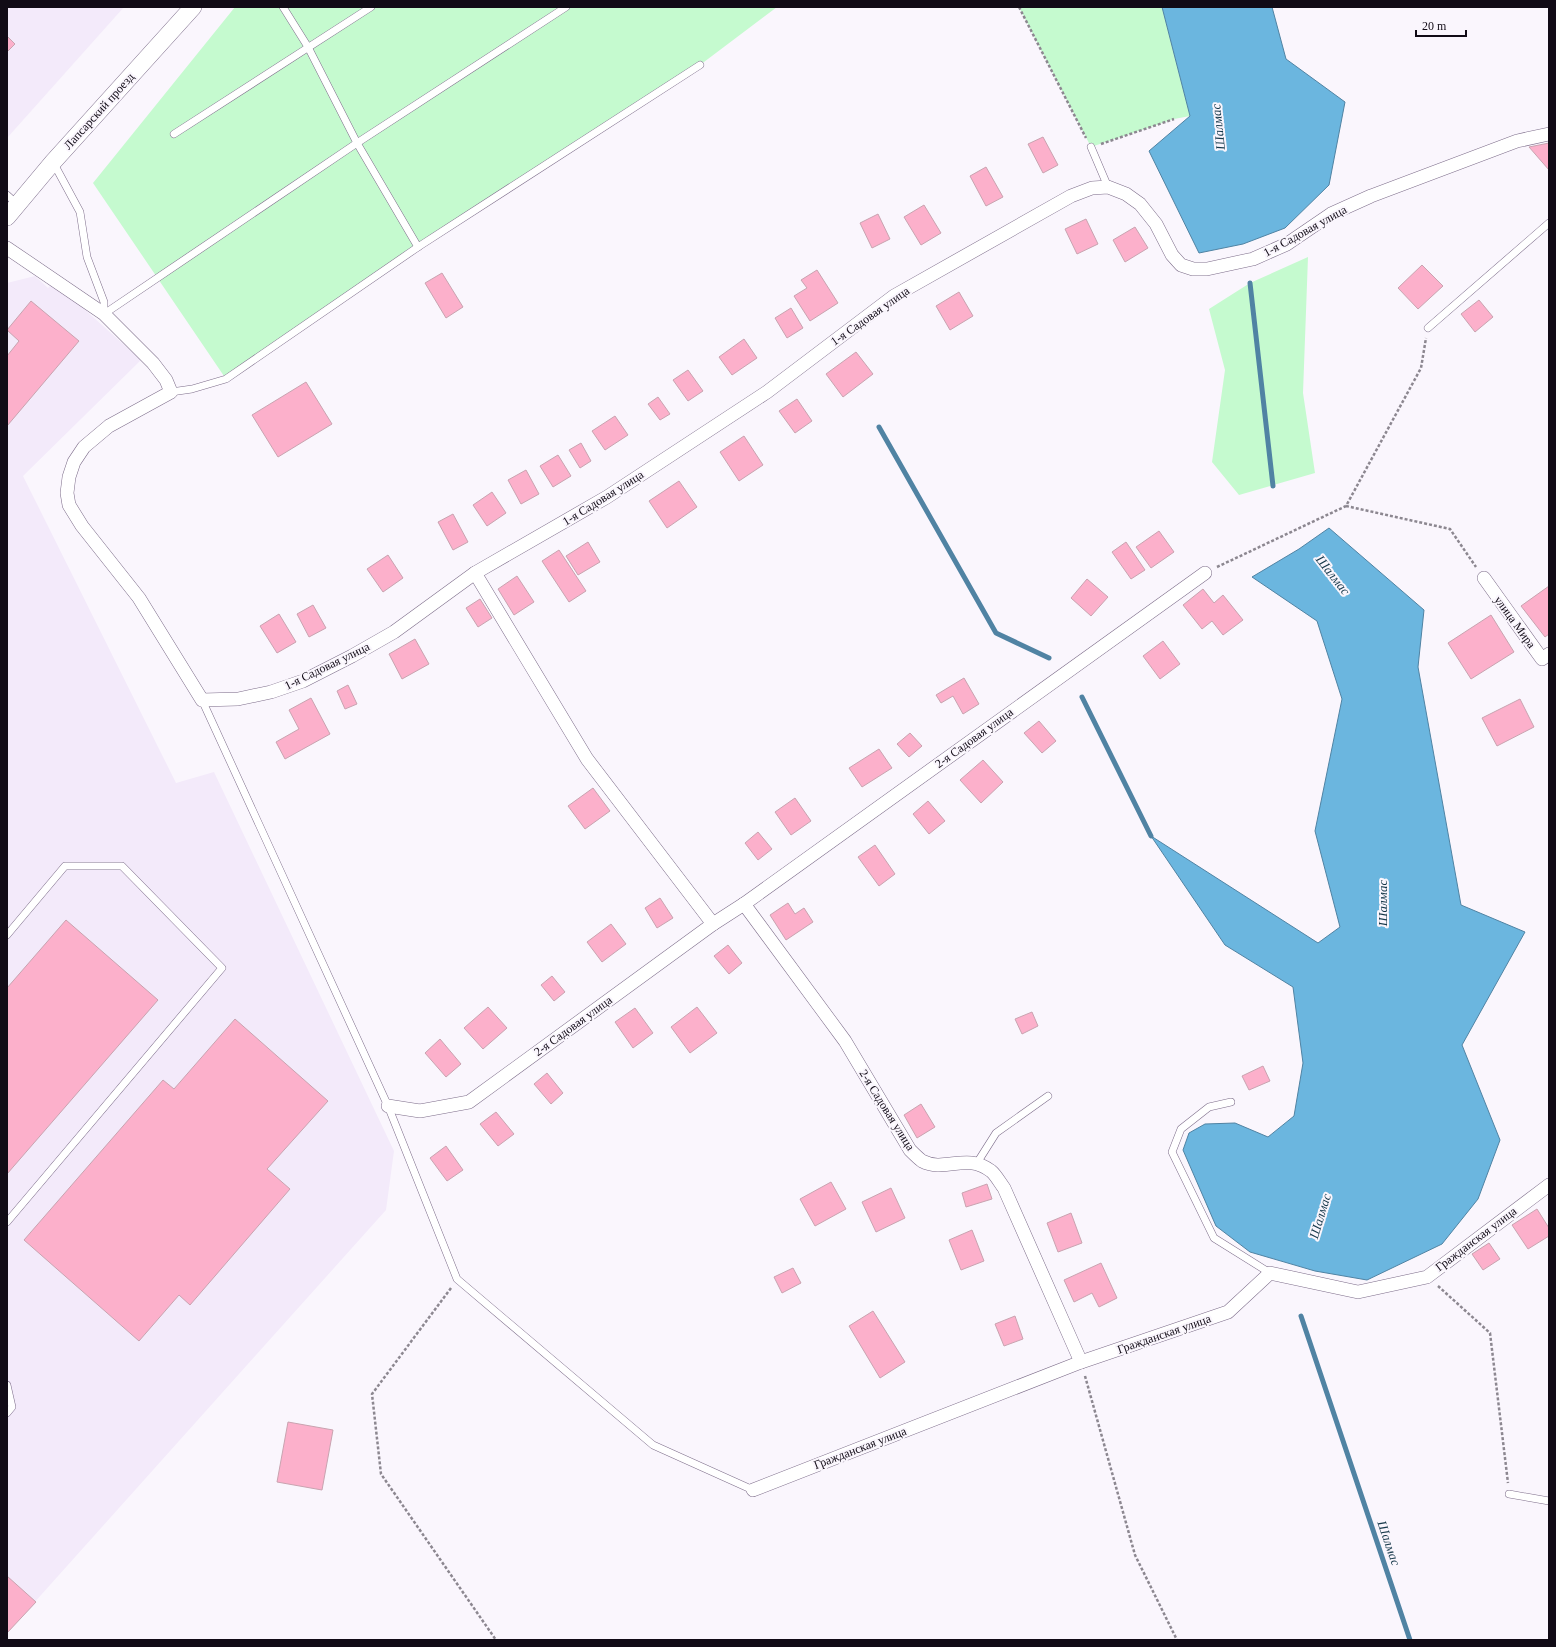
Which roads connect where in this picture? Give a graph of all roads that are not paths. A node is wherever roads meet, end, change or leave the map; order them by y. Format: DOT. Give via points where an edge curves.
graph roads {
  1 [pos="193,7"];
  2 [pos="283,7"];
  3 [pos="371,7"];
  4 [pos="566,7"];
  5 [pos="308,47"];
  6 [pos="700,65"];
  7 [pos="174,134"];
  8 [pos="1549,134"];
  9 [pos="357,143"];
  10 [pos="1091,148"];
  11 [pos="53,162"];
  12 [pos="1108,187"];
  13 [pos="11,206"];
  14 [pos="1549,223"];
  15 [pos="418,247"];
  16 [pos="7,248"];
  17 [pos="104,314"];
  18 [pos="1428,328"];
  19 [pos="171,392"];
  20 [pos="476,573"];
  21 [pos="1205,573"];
  22 [pos="1484,578"];
  23 [pos="1549,654"];
  24 [pos="202,700"];
  25 [pos="744,904"];
  26 [pos="713,924"];
  27 [pos="7,935"];
  28 [pos="1048,1096"];
  29 [pos="1231,1102"];
  30 [pos="388,1106"];
  31 [pos="977,1164"];
  32 [pos="1549,1185"];
  33 [pos="7,1222"];
  34 [pos="1270,1273"];
  35 [pos="1081,1362"];
  36 [pos="7,1384"];
  37 [pos="9,1408"];
  38 [pos="754,1490"];
  39 [pos="1509,1494"];
  40 [pos="1549,1501"];
  1 -- 11 [label="street, Лапсарский проезд"];
  2 -- 5 [label="lane"];
  3 -- 5 [label="lane"];
  4 -- 9 [label="lane"];
  5 -- 7 [label="lane"];
  5 -- 9 [label="lane"];
  6 -- 15 [label="lane"];
  8 -- 12 [label="street, 1-я Садовая улица" via="1517,141 1371,196 1331,214 1287,244 1253,259 1207,269 1193,269 1181,265 1172,255 1156,224 1140,204 1126,194"];
  9 -- 15 [label="lane"];
  9 -- 17 [label="lane"];
  10 -- 12 [label="lane"];
  11 -- 13 [label="street, Лапсарский проезд"];
  11 -- 17 [label="lane" via="80,212 87,257 104,302"];
  12 -- 20 [label="street, 1-я Садовая улица" via="1092,188 1071,196 894,296 753,401 607,497"];
  14 -- 18 [label="lane"];
  15 -- 19 [label="lane" via="226,379"];
  16 -- 17 [label="street"];
  17 -- 19 [label="street" via="153,362"];
  19 -- 24 [label="street" via="109,426 84,447 74,462 67,493 69,504 82,526 139,598"];
  20 -- 24 [label="street, 1-я Садовая улица" via="394,632 303,680 244,698"];
  20 -- 26 [label="street" via="587,759"];
  21 -- 25 [label="street, 2-я Садовая улица"];
  22 -- 23 [label="street, улица Мира" via="1542,659"];
  24 -- 30 [label="lane"];
  25 -- 26 [label="street, 2-я Садовая улица"];
  25 -- 31 [label="street, 2-я Садовая улица" via="845,1041 910,1150 921,1160 933,1164 966,1161"];
  26 -- 30 [label="street, 2-я Садовая улица" via="469,1102 420,1111"];
  27 -- 33 [label="lane" via="65,866 122,866 222,968"];
  28 -- 31 [label="lane" via="996,1133"];
  29 -- 34 [label="lane" via="1208,1107 1181,1129 1172,1152 1214,1238"];
  30 -- 38 [label="lane" via="457,1279 653,1445"];
  31 -- 35 [label="street, 2-я Садовая улица" via="992,1172 1004,1188"];
  32 -- 34 [label="street, Гражданская улица" via="1427,1277 1358,1292"];
  34 -- 35 [label="street, Гражданская улица" via="1228,1312"];
  35 -- 38 [label="street, Гражданская улица"];
  36 -- 37 [label="lane"];
  39 -- 40 [label="lane"];
}
